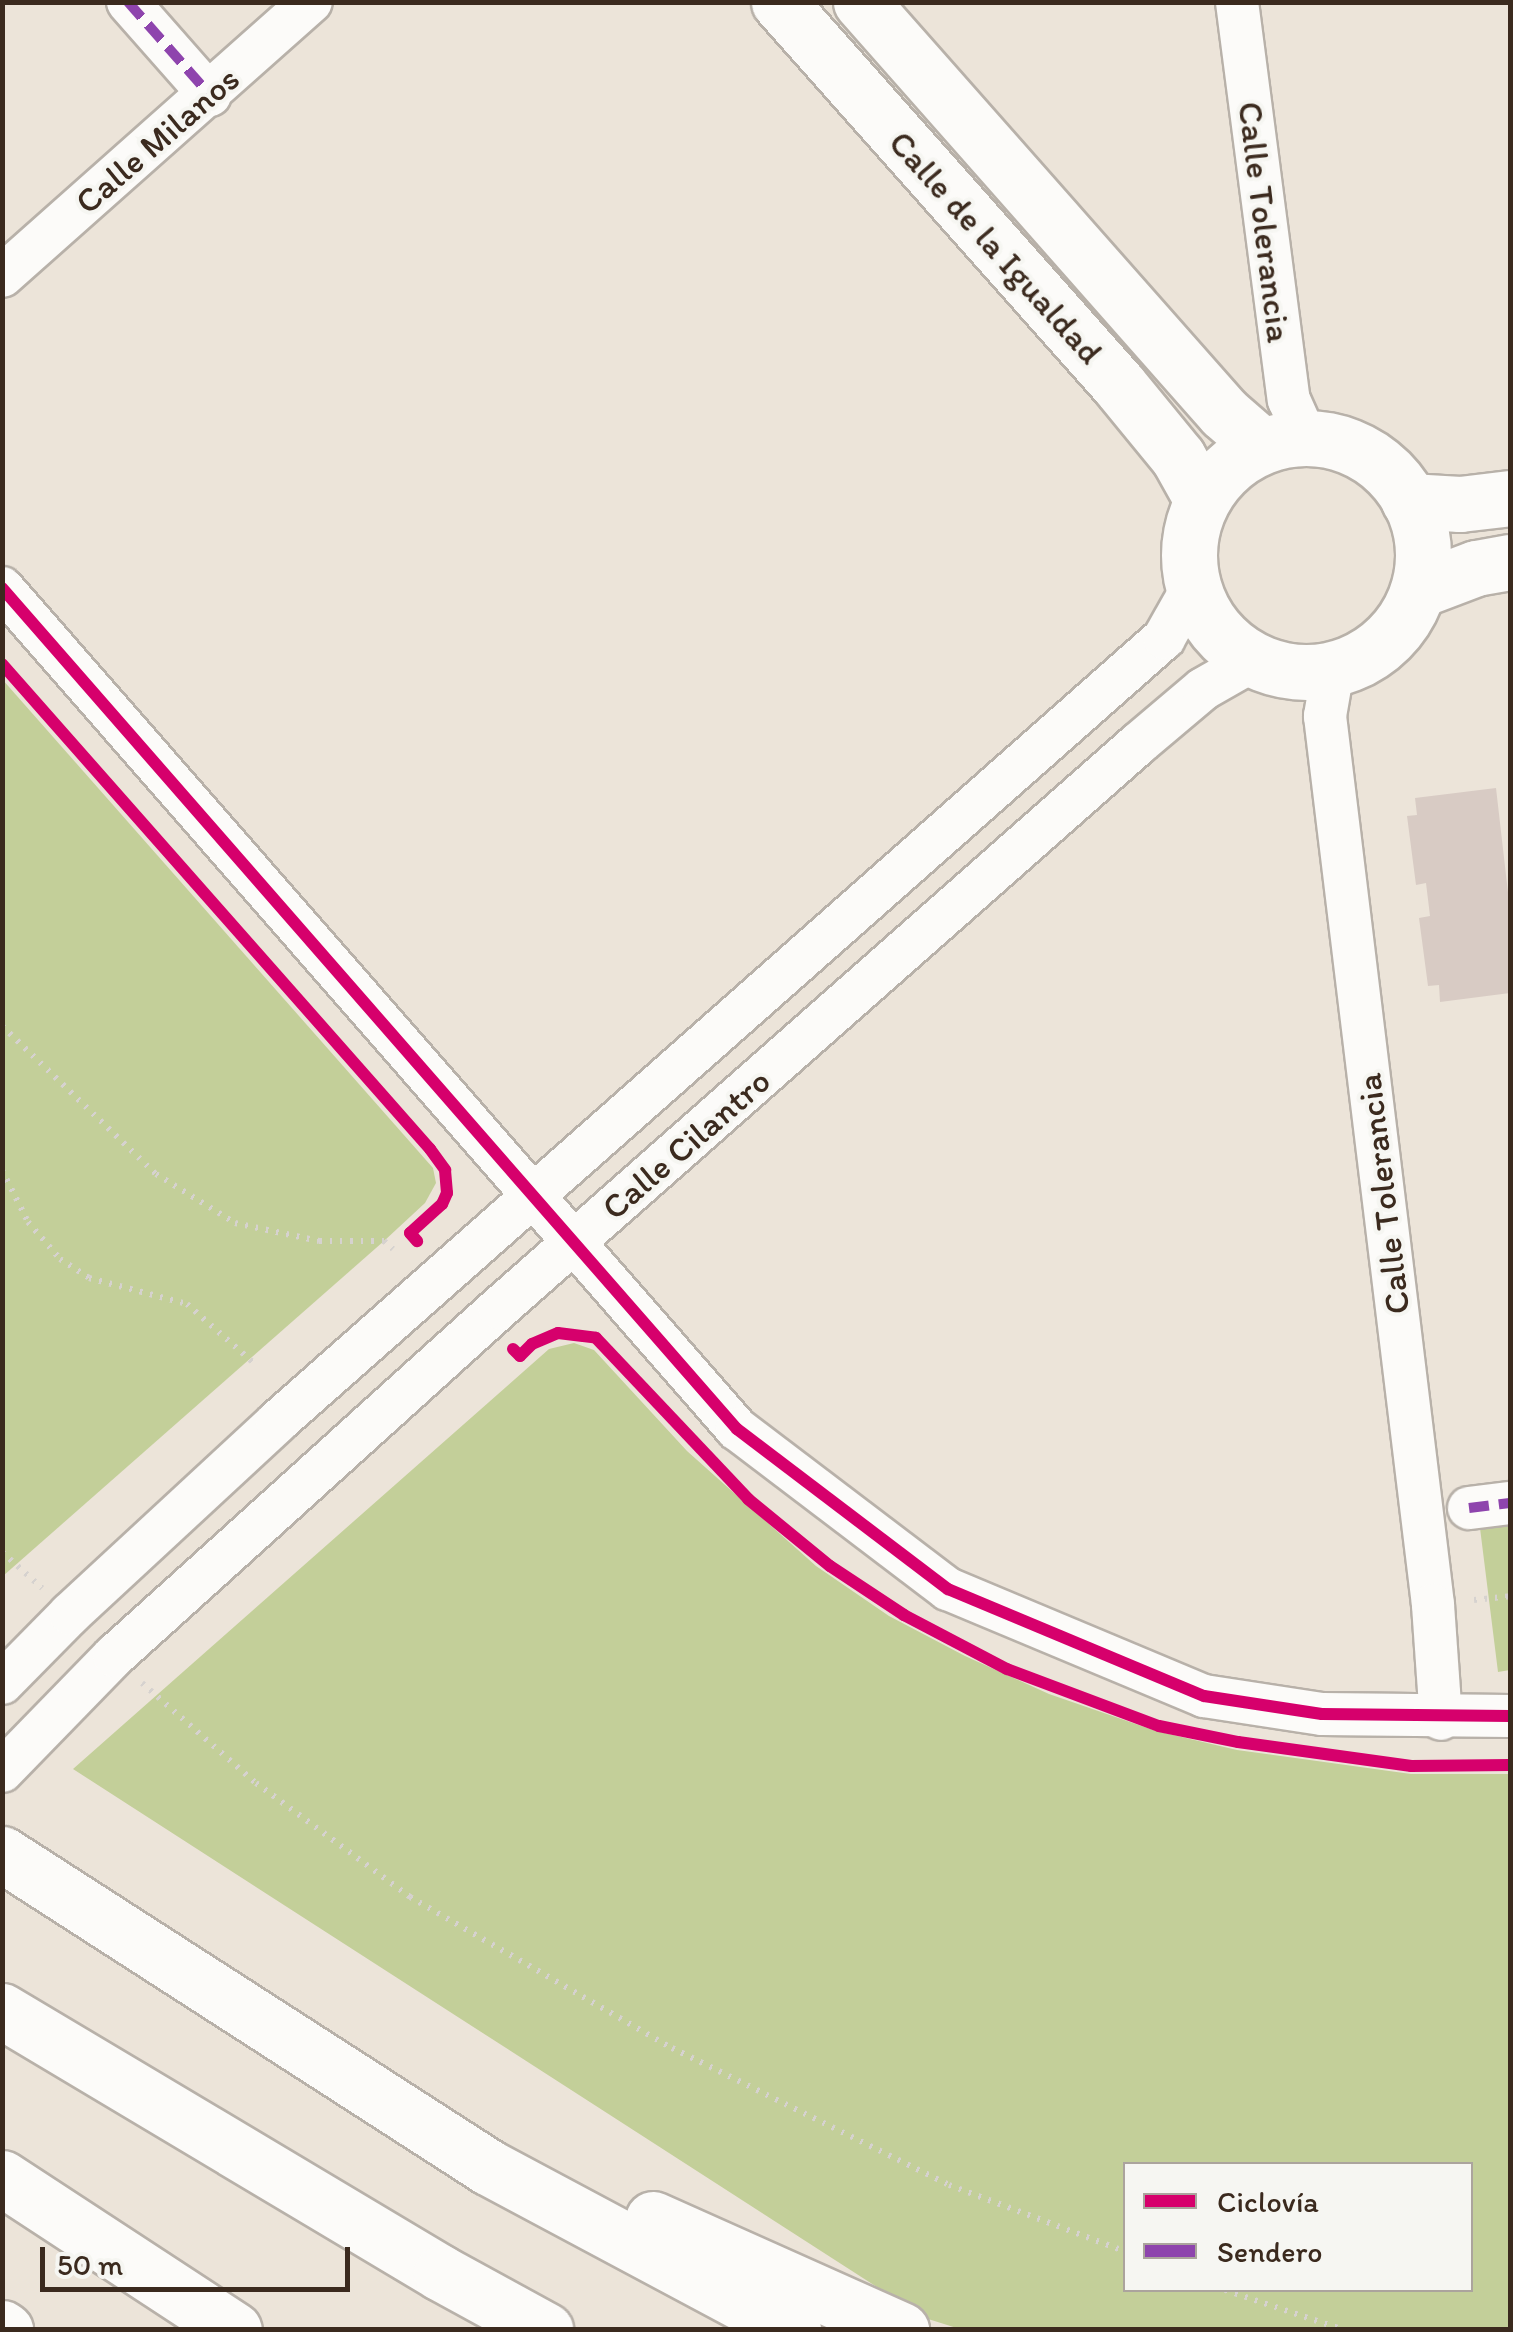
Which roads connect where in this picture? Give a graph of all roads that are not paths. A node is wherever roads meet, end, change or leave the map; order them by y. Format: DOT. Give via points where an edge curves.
graph roads {
  1 [pos="128,2"];
  2 [pos="312,2"];
  3 [pos="779,2"];
  4 [pos="860,2"];
  5 [pos="1237,2"];
  6 [pos="210,95"];
  7 [pos="2,276"];
  8 [pos="1284,442"];
  9 [pos="1510,498"];
  10 [pos="1202,500"];
  11 [pos="1409,501"];
  12 [pos="1510,562"];
  13 [pos="1192,587"];
  14 [pos="2,588"];
  15 [pos="1418,590"];
  16 [pos="1254,660"];
  17 [pos="1333,670"];
  18 [pos="534,1198"];
  19 [pos="574,1242"];
  20 [pos="2,1683"];
  21 [pos="1510,1716"];
  22 [pos="1442,1719"];
  23 [pos="2,1771"];
  24 [pos="2,1854"];
  25 [pos="2,2011"];
  26 [pos="488,2166"];
  27 [pos="2,2178"];
  28 [pos="234,2330"];
  29 [pos="545,2330"];
  30 [pos="793,2330"];
  31 [pos="901,2330"];
  1 -- 6 [label="street"];
  2 -- 6 [label="street, Calle Milanos"];
  3 -- 10 [label="main road, Calle de la Igualdad" via="1119,385 1178,457"];
  4 -- 8 [label="main road, Calle de la Igualdad" via="1200,386"];
  5 -- 8 [label="street, Calle Tolerancia" via="1289,400"];
  6 -- 7 [label="street, Calle Milanos"];
  8 -- 10 [label="main road" via="1218,478"];
  8 -- 11 [label="main road" via="1338,443 1367,456"];
  9 -- 11 [label="main road"];
  10 -- 13 [label="main road" via="1188,557"];
  11 -- 15 [label="main road" via="1422,545"];
  12 -- 15 [label="main road"];
  13 -- 16 [label="main road" via="1227,642"];
  13 -- 18 [label="street, Calle Cilantro" via="1164,638"];
  14 -- 18 [label="street"];
  15 -- 17 [label="main road" via="1377,649"];
  16 -- 17 [label="main road" via="1306,673"];
  16 -- 19 [label="street, Calle Cilantro" via="1202,689"];
  17 -- 22 [label="street, Calle Tolerancia" via="1324,716"];
  18 -- 19 [label="street"];
  18 -- 20 [label="street, Calle Cilantro" via="277,1422"];
  19 -- 22 [label="street" via="737,1429 948,1589 1204,1696 1322,1714"];
  19 -- 23 [label="street, Calle Cilantro" via="114,1656"];
  21 -- 22 [label="street"];
  24 -- 26 [label="main road"];
  25 -- 29 [label="main road"];
  26 -- 30 [label="main road"];
  26 -- 31 [label="main road" via="613,2201"];
  27 -- 28 [label="main road"];
}
